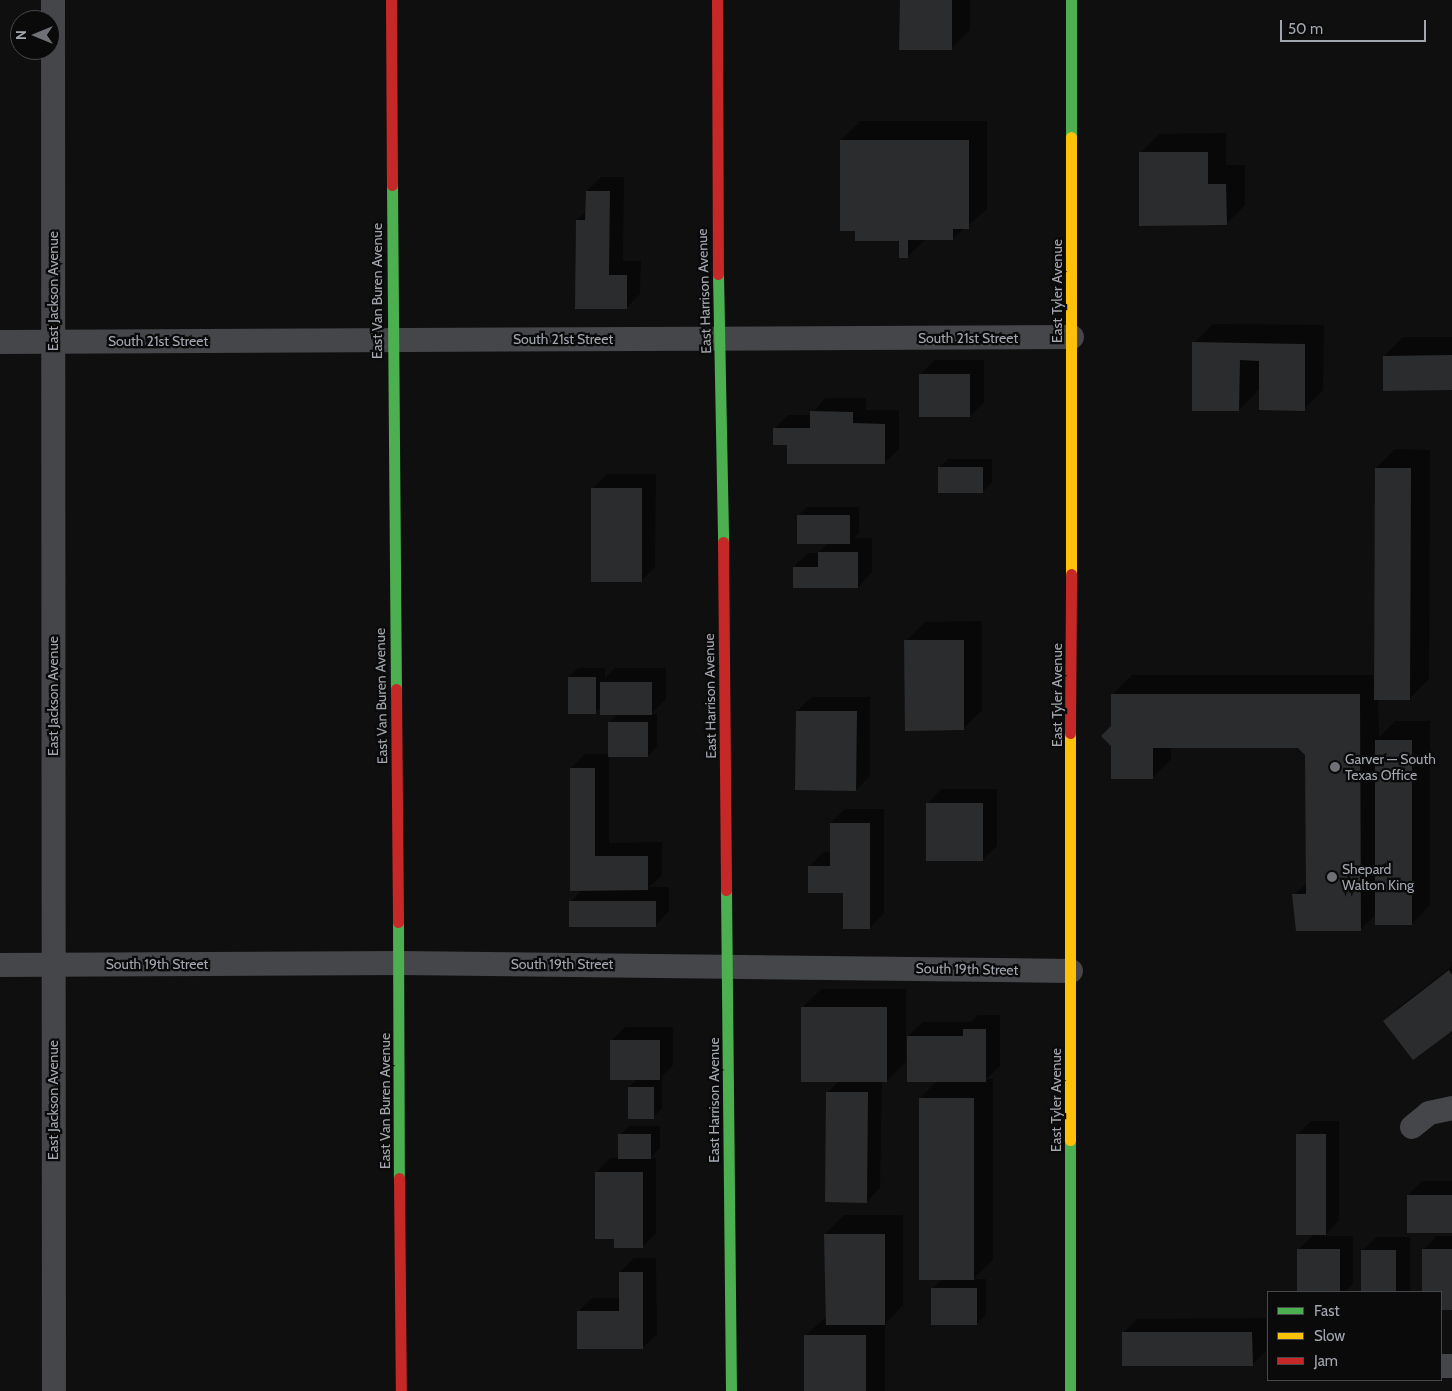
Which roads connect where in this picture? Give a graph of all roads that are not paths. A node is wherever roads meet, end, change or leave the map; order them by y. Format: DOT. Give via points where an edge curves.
graph roads {
  1 [pos="52,0"];
  2 [pos="391,0"];
  3 [pos="718,0"];
  4 [pos="1071,0"];
  5 [pos="1072,337"];
  6 [pos="392,339"];
  7 [pos="721,339"];
  8 [pos="0,342"];
  9 [pos="53,342"];
  10 [pos="400,963"];
  11 [pos="52,965"];
  12 [pos="0,966"];
  13 [pos="729,966"];
  14 [pos="1071,971"];
  15 [pos="1452,1108"];
  16 [pos="1412,1126"];
  17 [pos="54,1391"];
  18 [pos="402,1391"];
  19 [pos="730,1391"];
  20 [pos="1070,1391"];
  1 -- 9 [label="street, East Jackson Avenue"];
  2 -- 6 [label="main road, East Van Buren Avenue"];
  3 -- 7 [label="main road, East Harrison Avenue" via="716,222"];
  4 -- 5 [label="main road, East Tyler Avenue"];
  5 -- 7 [label="street, South 21st Street"];
  5 -- 14 [label="main road, East Tyler Avenue"];
  6 -- 7 [label="street, South 21st Street"];
  6 -- 9 [label="street, South 21st Street"];
  6 -- 10 [label="main road, East Van Buren Avenue"];
  7 -- 13 [label="main road, East Harrison Avenue"];
  8 -- 9 [label="street, South 21st Street"];
  9 -- 11 [label="street, East Jackson Avenue"];
  10 -- 11 [label="street, South 19th Street"];
  10 -- 13 [label="street, South 19th Street"];
  10 -- 18 [label="main road, East Van Buren Avenue"];
  11 -- 12 [label="street, South 19th Street"];
  11 -- 17 [label="street, East Jackson Avenue"];
  13 -- 14 [label="street, South 19th Street"];
  13 -- 19 [label="main road, East Harrison Avenue"];
  14 -- 20 [label="main road, East Tyler Avenue"];
  15 -- 16 [label="street" via="1429,1113"];
}
